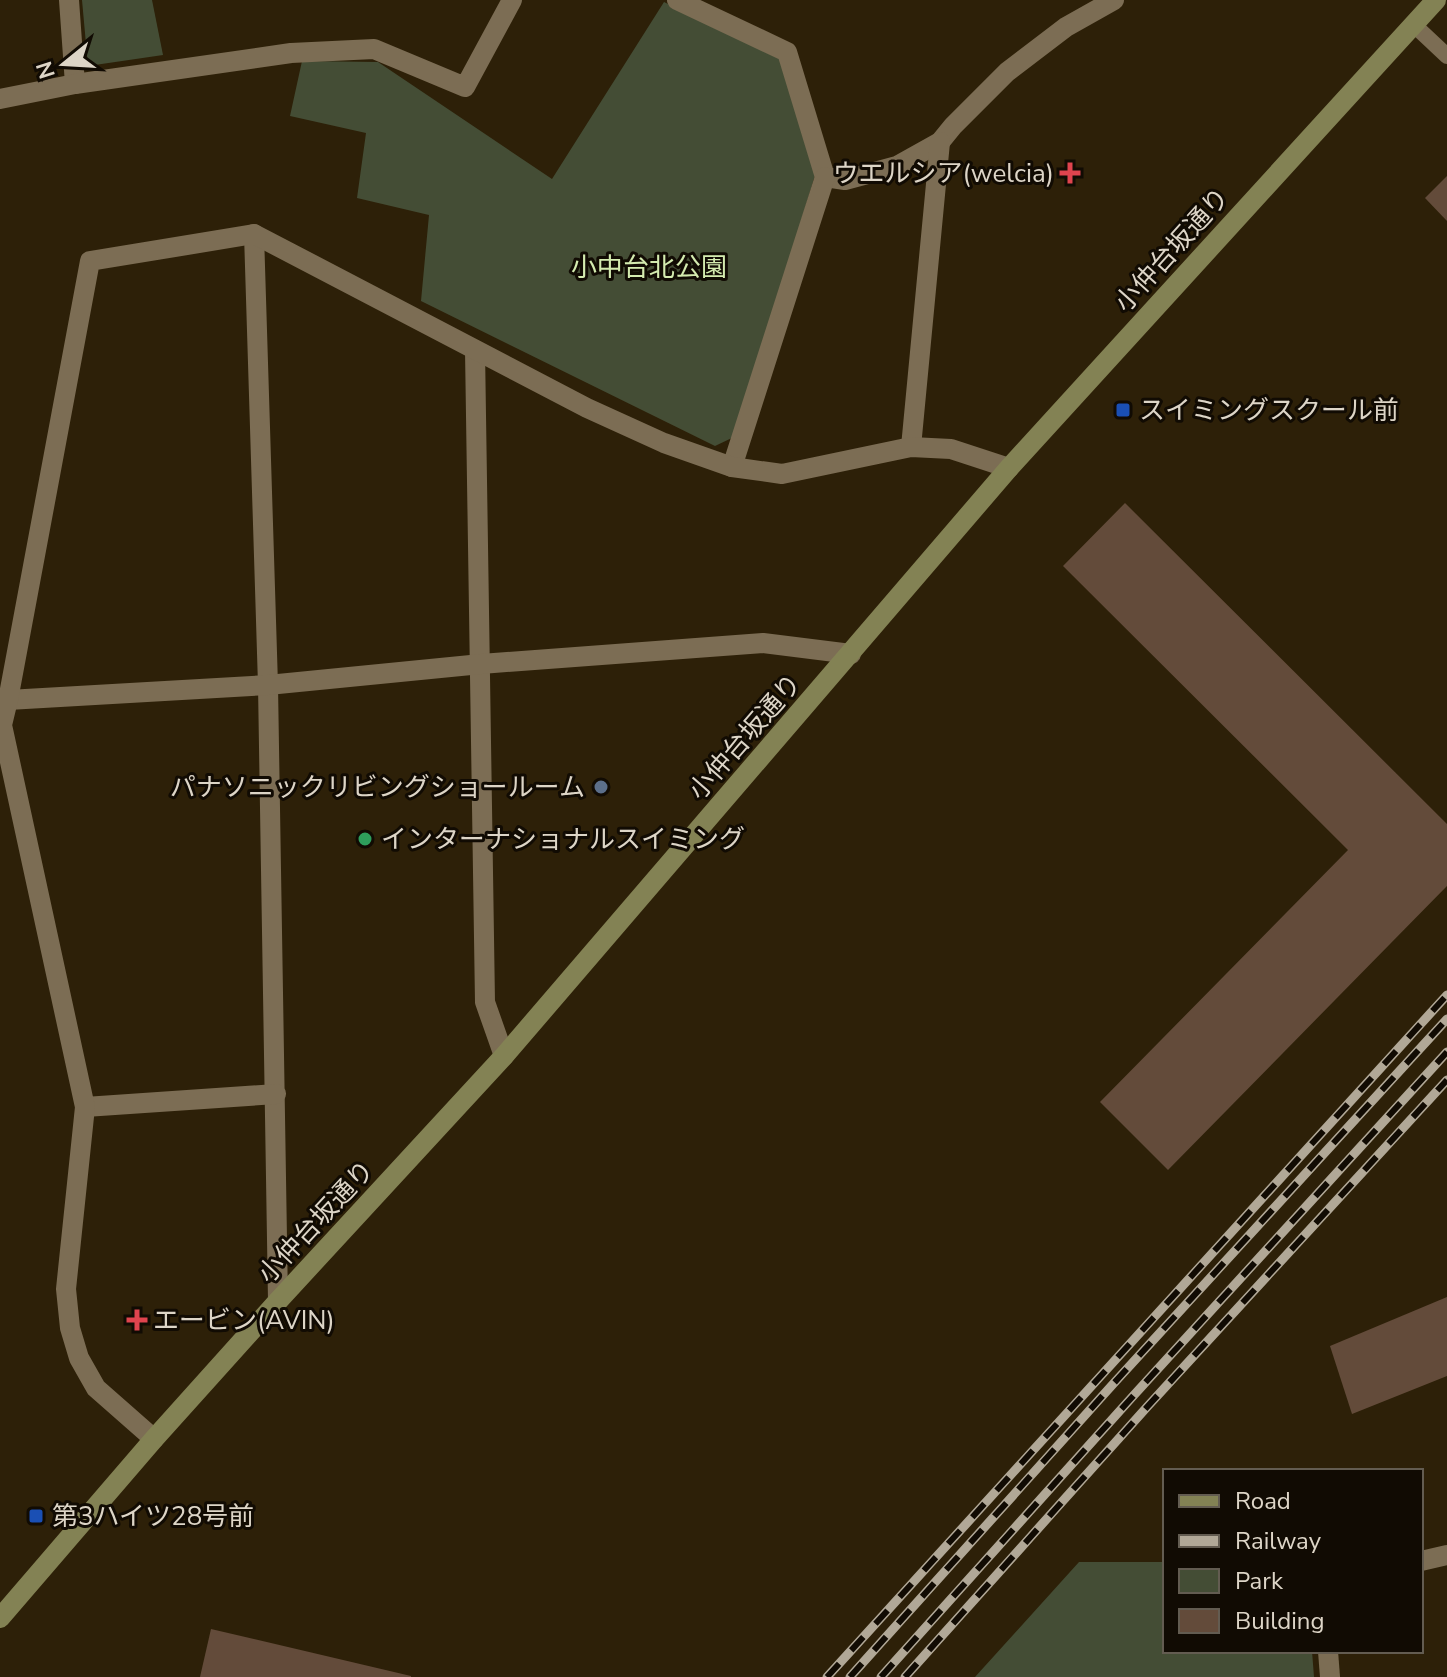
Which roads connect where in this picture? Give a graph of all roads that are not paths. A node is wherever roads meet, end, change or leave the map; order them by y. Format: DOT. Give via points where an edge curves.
graph roads {
  1 [pos="69,0"];
  2 [pos="512,0"];
  3 [pos="677,0"];
  4 [pos="1114,0"];
  5 [pos="1436,0"];
  6 [pos="1413,24"];
  7 [pos="1447,56"];
  8 [pos="75,84"];
  9 [pos="0,99"];
  10 [pos="940,142"];
  11 [pos="825,177"];
  12 [pos="254,234"];
  13 [pos="475,350"];
  14 [pos="911,447"];
  15 [pos="732,467"];
  16 [pos="1009,468"];
  17 [pos="851,654"];
  18 [pos="481,664"];
  19 [pos="268,685"];
  20 [pos="8,700"];
  21 [pos="504,1056"];
  22 [pos="276,1094"];
  23 [pos="85,1107"];
  24 [pos="278,1301"];
  25 [pos="154,1439"];
  26 [pos="1447,1555"];
  27 [pos="1423,1561"];
  28 [pos="0,1618"];
  29 [pos="1328,1653"];
  30 [pos="1330,1677"];
  1 -- 8 [label="street"];
  2 -- 8 [label="street" via="465,87 374,49 291,53"];
  3 -- 11 [label="street" via="787,52"];
  4 -- 10 [label="street" via="1066,27 1007,72"];
  5 -- 6 [label="street, 小仲台坂通り"];
  6 -- 7 [label="lane"];
  6 -- 16 [label="street, 小仲台坂通り"];
  8 -- 9 [label="street"];
  10 -- 11 [label="street" via="897,166 845,180"];
  10 -- 14 [label="street"];
  11 -- 15 [label="street"];
  12 -- 13 [label="street"];
  12 -- 19 [label="street"];
  12 -- 20 [label="street" via="90,261"];
  13 -- 15 [label="street" via="587,408"];
  13 -- 18 [label="street"];
  14 -- 15 [label="street" via="782,474"];
  14 -- 16 [label="street" via="951,449"];
  16 -- 17 [label="street, 小仲台坂通り"];
  17 -- 18 [label="street" via="763,643"];
  17 -- 21 [label="street, 小仲台坂通り"];
  18 -- 19 [label="street"];
  18 -- 21 [label="street" via="485,1002"];
  19 -- 20 [label="street"];
  19 -- 22 [label="street"];
  20 -- 23 [label="street" via="2,725"];
  21 -- 24 [label="street, 小仲台坂通り"];
  22 -- 23 [label="street"];
  22 -- 24 [label="street"];
  23 -- 25 [label="street" via="66,1289 70,1328 96,1388"];
  24 -- 25 [label="street, 小仲台坂通り"];
  25 -- 28 [label="street, 小仲台坂通り"];
  26 -- 27 [label="street"];
  29 -- 30 [label="street"];
}
